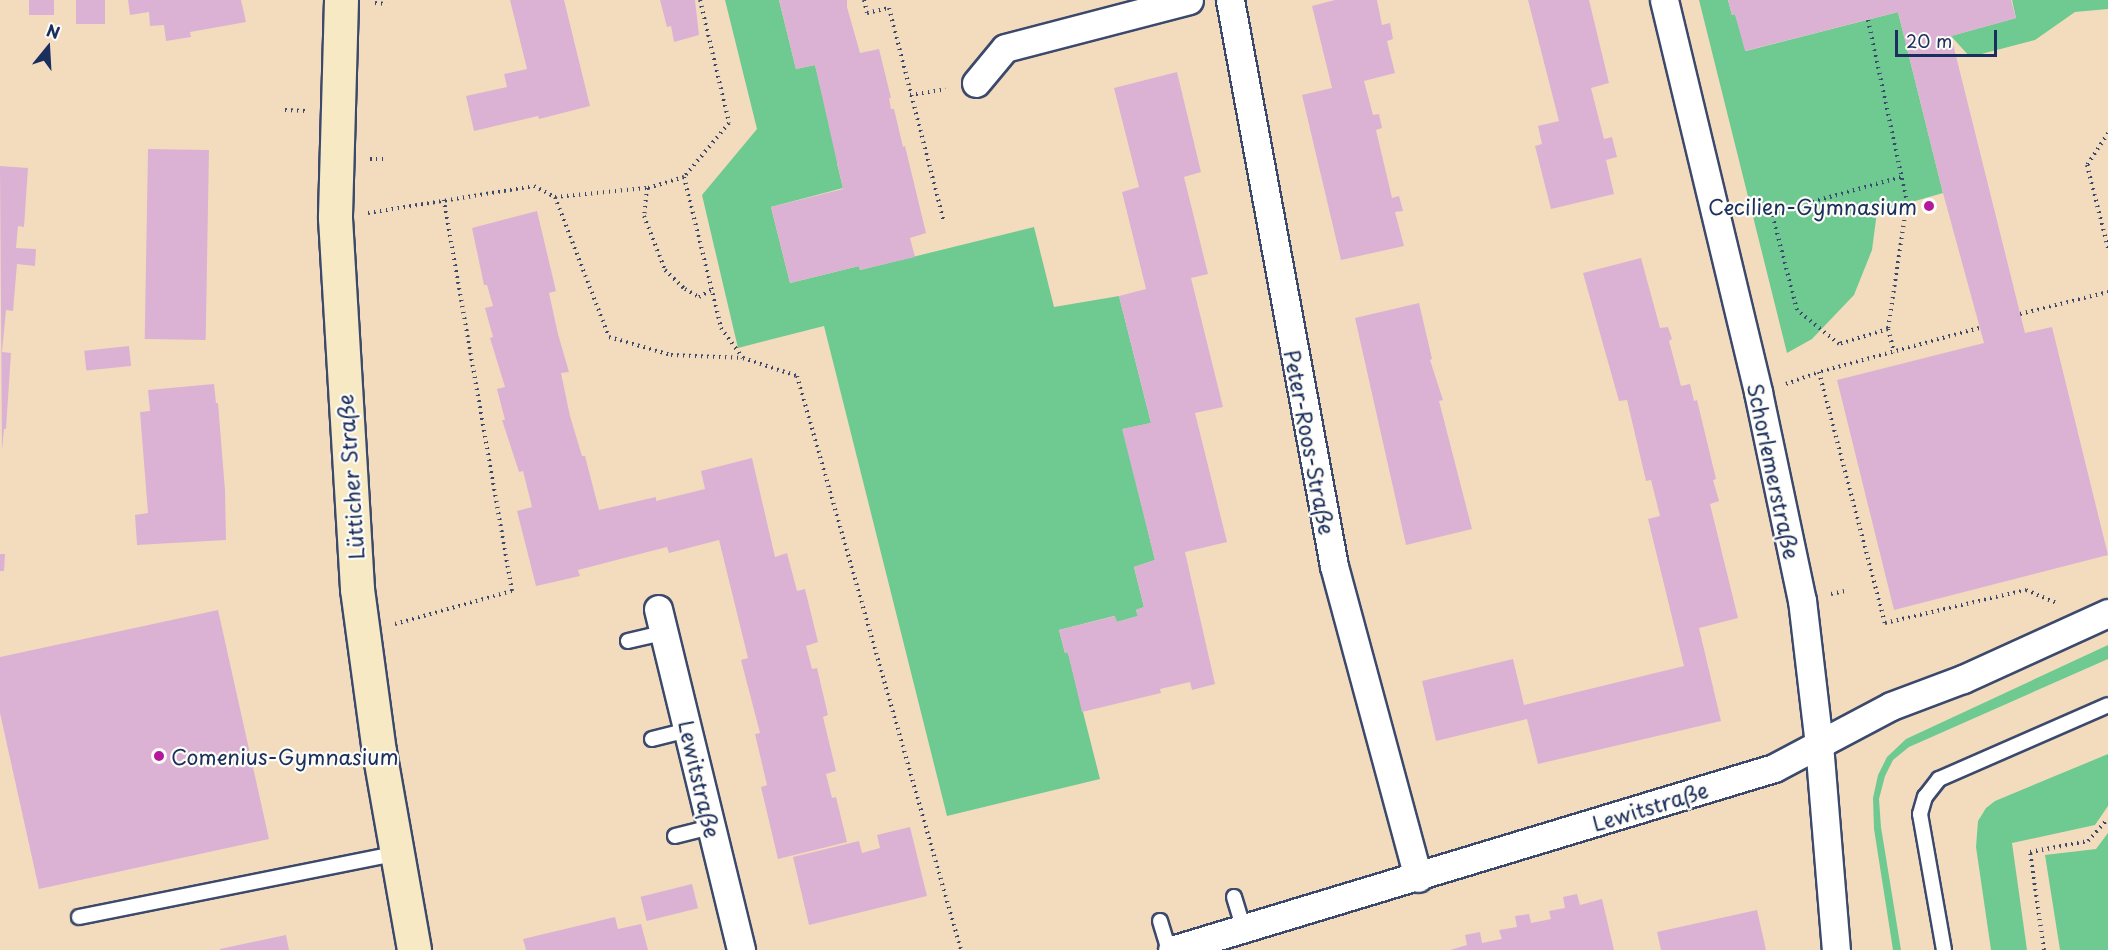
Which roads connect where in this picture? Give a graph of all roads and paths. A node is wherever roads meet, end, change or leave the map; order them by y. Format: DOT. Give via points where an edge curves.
graph roads {
  1 [pos="341,0"];
  2 [pos="700,0"];
  3 [pos="864,0"];
  4 [pos="1189,0"];
  5 [pos="1230,0"];
  6 [pos="1664,0"];
  7 [pos="1868,20"];
  8 [pos="976,83"];
  9 [pos="2108,133"];
  10 [pos="684,177"];
  11 [pos="1901,177"];
  12 [pos="646,188"];
  13 [pos="555,197"];
  14 [pos="444,200"];
  15 [pos="335,218"];
  16 [pos="943,219"];
  17 [pos="2108,248"];
  18 [pos="711,290"];
  19 [pos="2108,292"];
  20 [pos="2020,314"];
  21 [pos="1979,328"];
  22 [pos="1888,329"];
  23 [pos="1894,352"];
  24 [pos="743,358"];
  25 [pos="2102,616"];
  26 [pos="662,621"];
  27 [pos="363,633"];
  28 [pos="628,641"];
  29 [pos="2108,705"];
  30 [pos="688,730"];
  31 [pos="652,739"];
  32 [pos="1819,744"];
  33 [pos="2108,819"];
  34 [pos="711,827"];
  35 [pos="675,836"];
  36 [pos="398,853"];
  37 [pos="1418,878"];
  38 [pos="1234,897"];
  39 [pos="79,916"];
  40 [pos="1160,921"];
  41 [pos="1244,929"];
  42 [pos="414,950"];
  43 [pos="741,950"];
  44 [pos="961,950"];
  45 [pos="1171,950"];
  46 [pos="1836,950"];
  47 [pos="1944,950"];
  48 [pos="2044,950"];
  1 -- 15 [label="main road, Lütticher Straße"];
  2 -- 10 [label="path" via="729,123"];
  3 -- 16 [label="path" via="867,13 889,9"];
  4 -- 8 [label="street" via="1005,48"];
  5 -- 37 [label="street, Peter-Roos-Straße" via="1334,566"];
  6 -- 32 [label="street, Schorlemerstraße" via="1758,392 1802,600"];
  7 -- 11 [label="path"];
  9 -- 17 [label="path" via="2087,165"];
  10 -- 12 [label="path"];
  10 -- 18 [label="path"];
  11 -- 22 [label="path" via="1907,202"];
  11 -- 22 [label="path" via="1772,213 1797,310 1839,344"];
  12 -- 13 [label="path"];
  12 -- 18 [label="path" via="644,216 665,270 699,297"];
  13 -- 14 [label="path" via="534,186"];
  13 -- 24 [label="path" via="609,337 671,355"];
  14 -- 15 [label="path"];
  14 -- 27 [label="path" via="513,591"];
  15 -- 27 [label="main road, Lütticher Straße"];
  18 -- 24 [label="path" via="721,328"];
  19 -- 20 [label="path"];
  21 -- 23 [label="path"];
  22 -- 23 [label="path"];
  23 -- 25 [label="path" via="1819,372 1885,622 2026,590"];
  24 -- 44 [label="path" via="797,376"];
  25 -- 32 [label="street, Lewitstraße" via="1963,679 1891,706"];
  26 -- 28 [label="lane"];
  26 -- 30 [label="street, Lewitstraße"];
  27 -- 36 [label="main road, Lütticher Straße"];
  29 -- 47 [label="lane" via="1938,779 1925,797 1920,814"];
  30 -- 31 [label="lane"];
  30 -- 34 [label="street, Lewitstraße"];
  32 -- 37 [label="street, Lewitstraße" via="1774,768"];
  32 -- 46 [label="street, Schorlemerstraße"];
  33 -- 48 [label="path" via="2088,842 2030,852"];
  34 -- 35 [label="lane"];
  34 -- 43 [label="street, Lewitstraße"];
  36 -- 39 [label="lane"];
  36 -- 42 [label="main road, Lütticher Straße"];
  37 -- 41 [label="street, Lewitstraße"];
  38 -- 41 [label="lane"];
  40 -- 45 [label="lane"];
  41 -- 45 [label="street, Lewitstraße"];
}
